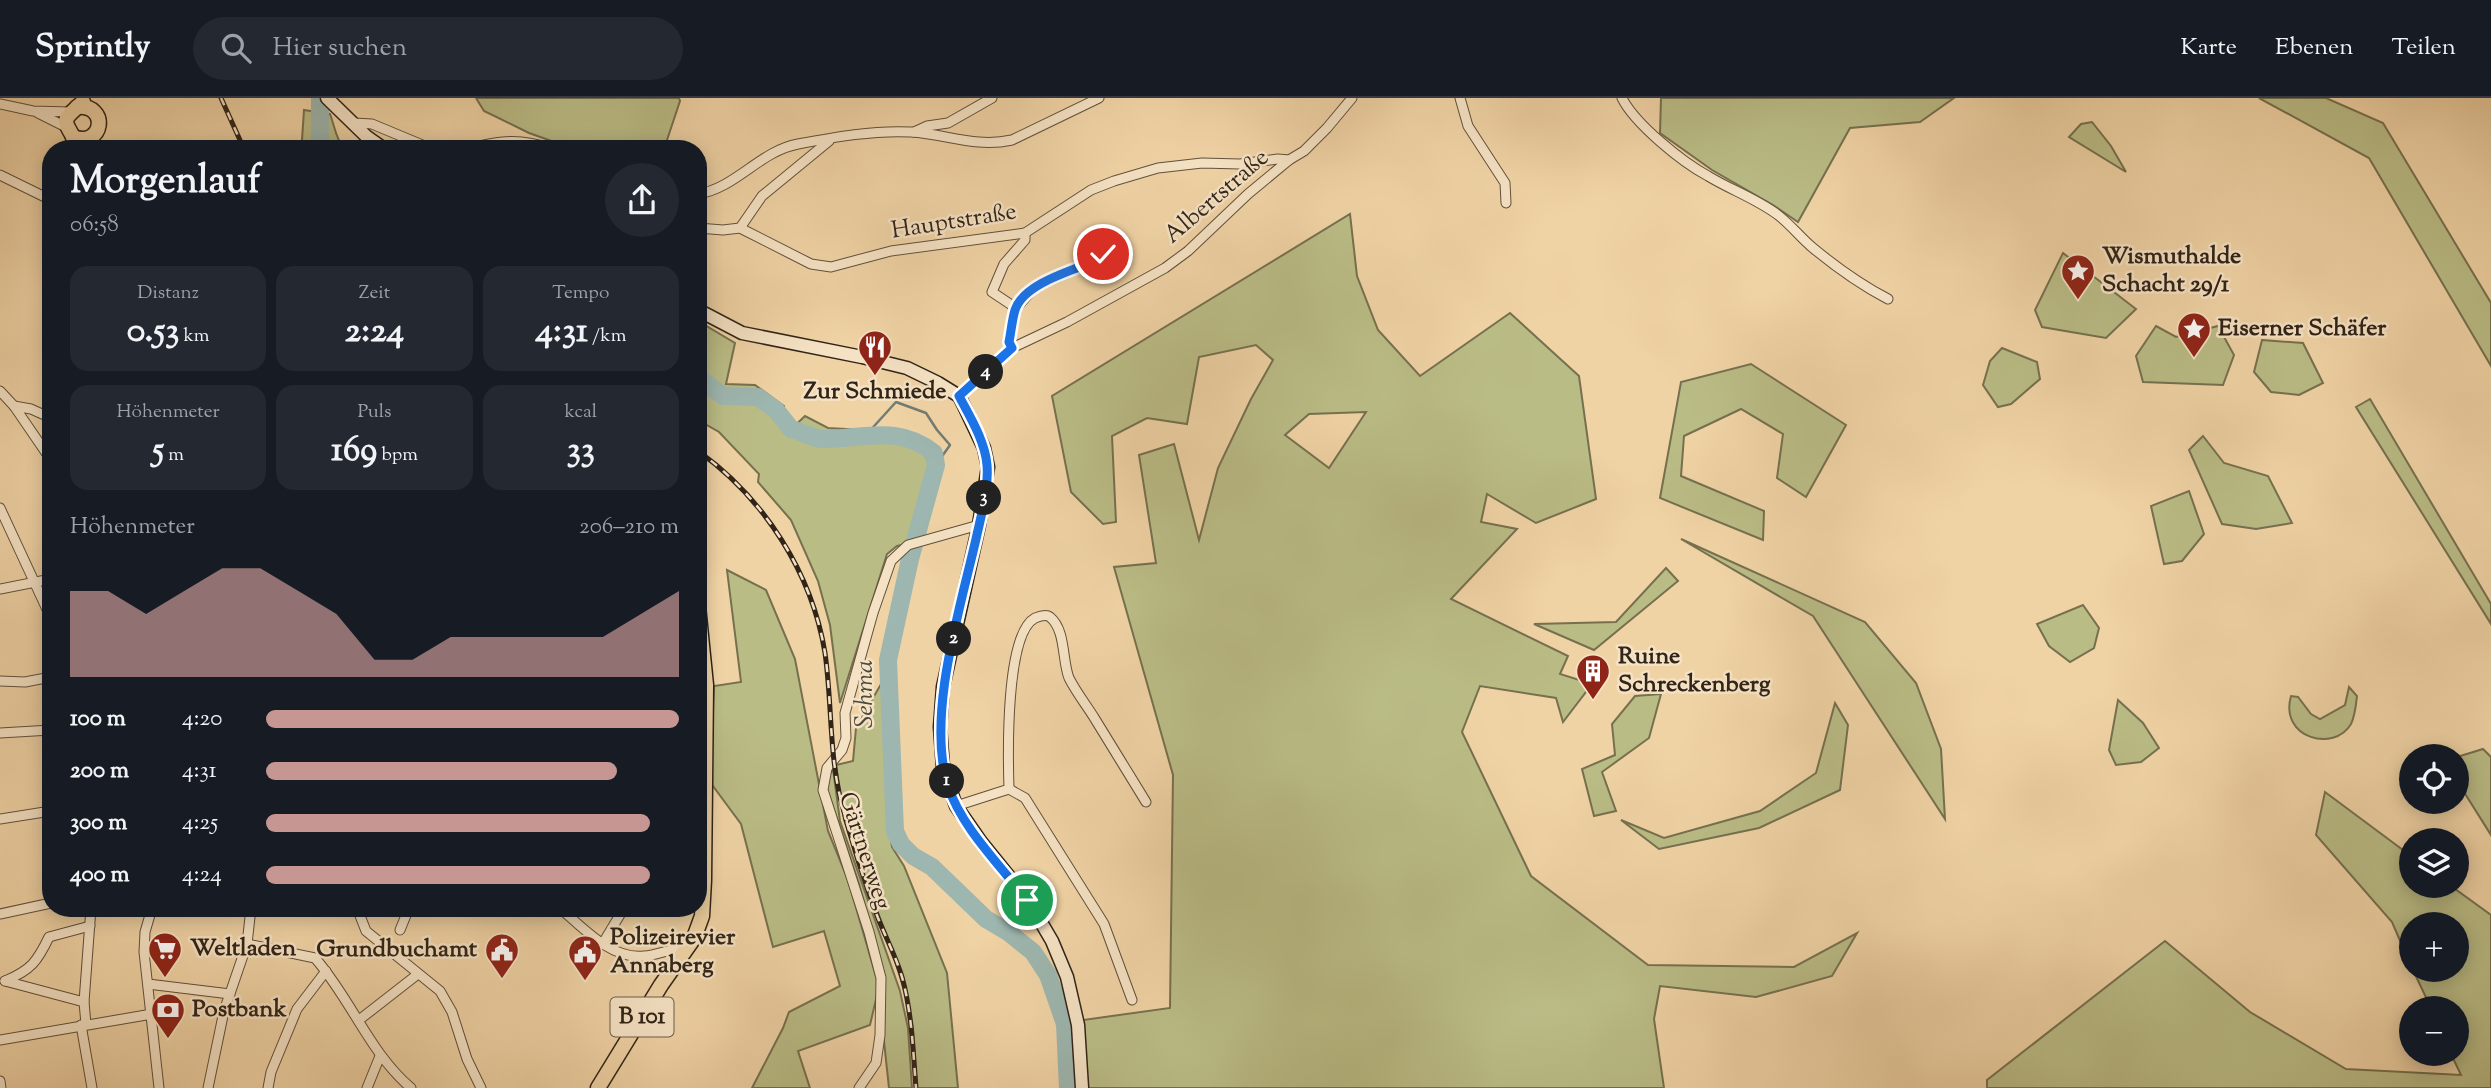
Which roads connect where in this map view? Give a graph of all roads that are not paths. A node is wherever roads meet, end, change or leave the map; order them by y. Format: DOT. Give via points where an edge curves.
graph roads {
  1 [pos="992,98"];
  2 [pos="1099,98"];
  3 [pos="1351,98"];
  4 [pos="1460,98"];
  5 [pos="1622,98"];
  6 [pos="329,99"];
  7 [pos="0,104"];
  8 [pos="97,105"];
  9 [pos="77,106"];
  10 [pos="33,111"];
  11 [pos="354,123"];
  12 [pos="914,132"];
  13 [pos="79,140"];
  14 [pos="374,140"];
  15 [pos="410,140"];
  16 [pos="830,140"];
  17 [pos="1289,160"];
  18 [pos="0,175"];
  19 [pos="707,192"];
  20 [pos="42,196"];
  21 [pos="1506,204"];
  22 [pos="740,228"];
  23 [pos="707,229"];
  24 [pos="1025,233"];
  25 [pos="1103,242"];
  26 [pos="1888,299"];
  27 [pos="1016,308"];
  28 [pos="707,315"];
  29 [pos="1012,348"];
  30 [pos="0,391"];
  31 [pos="959,396"];
  32 [pos="14,406"];
  33 [pos="42,414"];
  34 [pos="42,447"];
  35 [pos="0,508"];
  36 [pos="979,525"];
  37 [pos="42,581"];
  38 [pos="35,583"];
  39 [pos="0,589"];
  40 [pos="42,598"];
  41 [pos="42,679"];
  42 [pos="0,681"];
  43 [pos="42,731"];
  44 [pos="0,733"];
  45 [pos="1009,789"];
  46 [pos="1146,802"];
  47 [pos="956,806"];
  48 [pos="42,812"];
  49 [pos="0,819"];
  50 [pos="42,905"];
  51 [pos="0,914"];
  52 [pos="90,917"];
  53 [pos="149,917"];
  54 [pos="250,917"];
  55 [pos="361,917"];
  56 [pos="405,917"];
  57 [pos="571,917"];
  58 [pos="619,917"];
  59 [pos="702,917"];
  60 [pos="90,926"];
  61 [pos="400,930"];
  62 [pos="603,943"];
  63 [pos="247,944"];
  64 [pos="688,948"];
  65 [pos="326,971"];
  66 [pos="418,974"];
  67 [pos="3,981"];
  68 [pos="148,984"];
  69 [pos="230,994"];
  70 [pos="1132,999"];
  71 [pos="84,1002"];
  72 [pos="152,1014"];
  73 [pos="359,1020"];
  74 [pos="84,1024"];
  75 [pos="0,1040"];
  76 [pos="380,1056"];
  77 [pos="0,1081"];
  78 [pos="1,1088"];
  79 [pos="92,1088"];
  80 [pos="159,1088"];
  81 [pos="208,1088"];
  82 [pos="268,1088"];
  83 [pos="368,1088"];
  84 [pos="411,1088"];
  85 [pos="481,1088"];
  86 [pos="598,1088"];
  87 [pos="859,1088"];
  88 [pos="1082,1088"];
  1 -- 12 [label="street" via="948,123"];
  2 -- 12 [label="street" via="1013,140 997,143"];
  3 -- 17 [label="street" via="1319,136"];
  4 -- 21 [label="street" via="1468,126 1506,183"];
  5 -- 26 [label="street" via="1651,133 1706,175 1780,216 1848,276"];
  6 -- 11 [label="main road"];
  7 -- 10 [label="street"];
  8 -- 9 [label="main road"];
  8 -- 13 [label="main road" via="98,128"];
  9 -- 10 [label="street"];
  9 -- 13 [label="main road"];
  10 -- 13 [label="street"];
  11 -- 14 [label="main road"];
  11 -- 15 [label="street" via="372,124"];
  12 -- 16 [label="street"];
  16 -- 19 [label="street" via="779,149 720,188"];
  16 -- 22 [label="street" via="762,196"];
  17 -- 24 [label="street, Hauptstraße" via="1189,164 1147,171 1091,190"];
  17 -- 29 [label="street, Albertstraße" via="1165,268"];
  18 -- 20 [label="street"];
  22 -- 23 [label="street, Hauptstraße"];
  22 -- 24 [label="street, Hauptstraße" via="811,264 831,267 891,251"];
  24 -- 27 [label="street" via="992,292"];
  25 -- 27 [label="street" via="1098,260 1034,287"];
  27 -- 29 [label="street" via="1009,342"];
  28 -- 31 [label="main road" via="742,333 907,368"];
  29 -- 31 [label="street, Albertstraße"];
  30 -- 32 [label="street"];
  31 -- 36 [label="main road" via="988,467"];
  32 -- 33 [label="street"];
  32 -- 34 [label="street"];
  35 -- 38 [label="street"];
  36 -- 47 [label="main road" via="943,687 943,766"];
  36 -- 87 [label="street, Gärtnerweg" via="908,545 896,554 885,575 845,713 842,750 827,768 823,790 881,978 876,1063"];
  37 -- 38 [label="street"];
  38 -- 39 [label="street"];
  38 -- 40 [label="street"];
  41 -- 42 [label="street"];
  43 -- 44 [label="street"];
  45 -- 46 [label="street" via="1010,698 1021,635 1028,623 1045,615 1052,618 1060,634 1069,677"];
  45 -- 47 [label="street"];
  45 -- 70 [label="street" via="1025,798 1104,924"];
  47 -- 88 [label="main road" via="1052,940 1079,1025"];
  48 -- 49 [label="street"];
  50 -- 51 [label="street"];
  52 -- 60 [label="street"];
  53 -- 68 [label="street" via="144,952"];
  54 -- 63 [label="street"];
  55 -- 66 [label="street" via="366,931"];
  56 -- 61 [label="street"];
  57 -- 62 [label="street"];
  58 -- 62 [label="street"];
  59 -- 64 [label="main road, B 101"];
  60 -- 67 [label="street" via="49,937 37,961"];
  60 -- 71 [label="street"];
  62 -- 64 [label="street" via="623,955 643,957"];
  63 -- 65 [label="street" via="315,958"];
  63 -- 69 [label="street"];
  64 -- 86 [label="main road, B 101"];
  65 -- 73 [label="street"];
  65 -- 82 [label="street" via="297,1009"];
  66 -- 73 [label="street"];
  66 -- 85 [label="street" via="440,991 452,1012"];
  67 -- 71 [label="street"];
  68 -- 69 [label="street"];
  68 -- 72 [label="street"];
  69 -- 81 [label="street"];
  71 -- 74 [label="street"];
  72 -- 74 [label="street"];
  72 -- 80 [label="street"];
  73 -- 76 [label="street"];
  74 -- 75 [label="street"];
  74 -- 79 [label="street"];
  76 -- 83 [label="street"];
  76 -- 84 [label="street"];
  77 -- 78 [label="street"];
}
